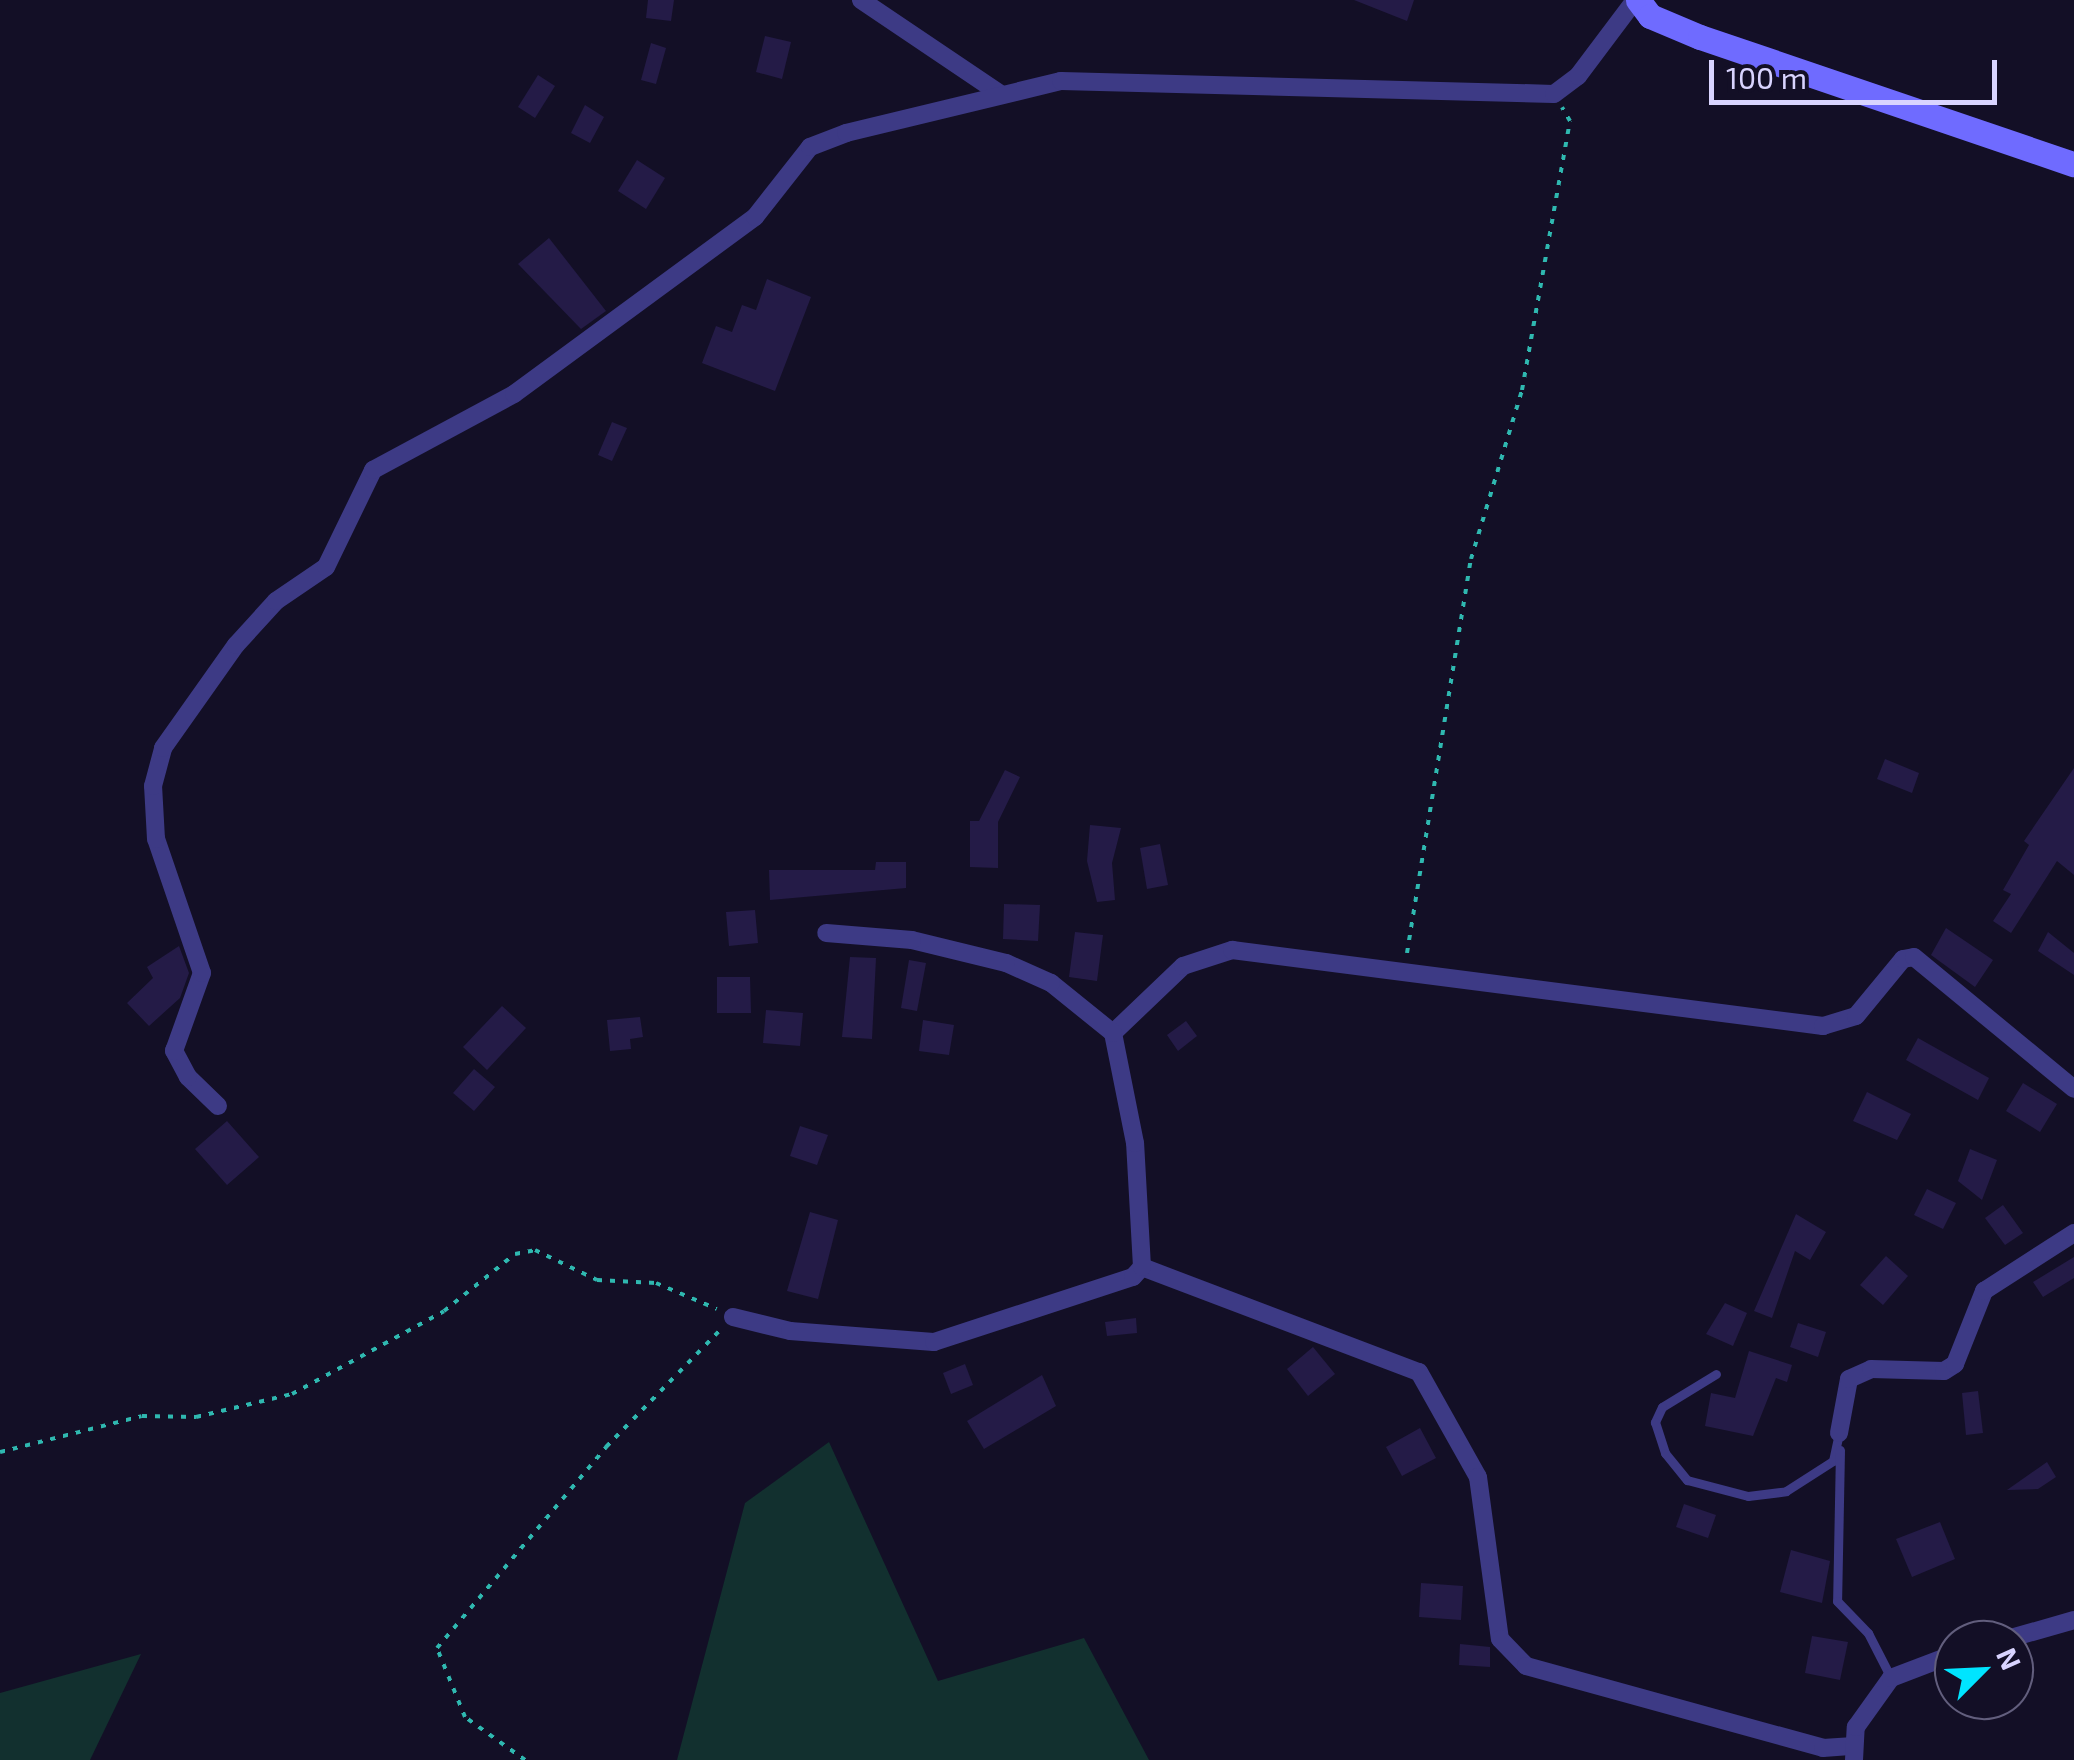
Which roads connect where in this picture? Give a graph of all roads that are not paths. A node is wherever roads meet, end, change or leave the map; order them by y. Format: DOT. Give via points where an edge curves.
graph roads {
  1 [pos="861,0"];
  2 [pos="1637,0"];
  3 [pos="1002,95"];
  4 [pos="2074,164"];
  5 [pos="826,933"];
  6 [pos="1113,1033"];
  7 [pos="2074,1089"];
  8 [pos="218,1106"];
  9 [pos="2074,1233"];
  10 [pos="1142,1267"];
  11 [pos="732,1317"];
  12 [pos="1716,1374"];
  13 [pos="1838,1433"];
  14 [pos="2074,1620"];
  15 [pos="2034,1631"];
  16 [pos="1934,1662"];
  17 [pos="1890,1678"];
  18 [pos="1851,1753"];
  1 -- 3 [label="street"];
  2 -- 3 [label="street" via="1578,76 1554,94 1061,81"];
  2 -- 4 [label="main road" via="1650,16 1700,37"];
  3 -- 8 [label="street" via="810,147 755,218 514,394 365,478 326,567 276,601 236,645 163,748 153,786 156,839 202,974 174,1051"];
  5 -- 6 [label="street" via="912,940 1006,963 1051,984"];
  6 -- 7 [label="street" via="1183,966 1232,950 1823,1026 1856,1016 1903,960 1914,956"];
  6 -- 10 [label="street" via="1135,1143"];
  9 -- 13 [label="street" via="1984,1291 1967,1348 1944,1371 1870,1369 1849,1380"];
  10 -- 11 [label="street" via="1133,1278 934,1342 790,1331"];
  10 -- 18 [label="street" via="1396,1357 1419,1372 1478,1477 1500,1639 1526,1666"];
  12 -- 13 [label="lane" via="1662,1407 1655,1422 1664,1453 1687,1480 1748,1496 1786,1491 1833,1460"];
  13 -- 17 [label="lane" via="1844,1526 1837,1601 1868,1633"];
  14 -- 15 [label="street"];
  16 -- 17 [label="street"];
  17 -- 18 [label="street"];
}
